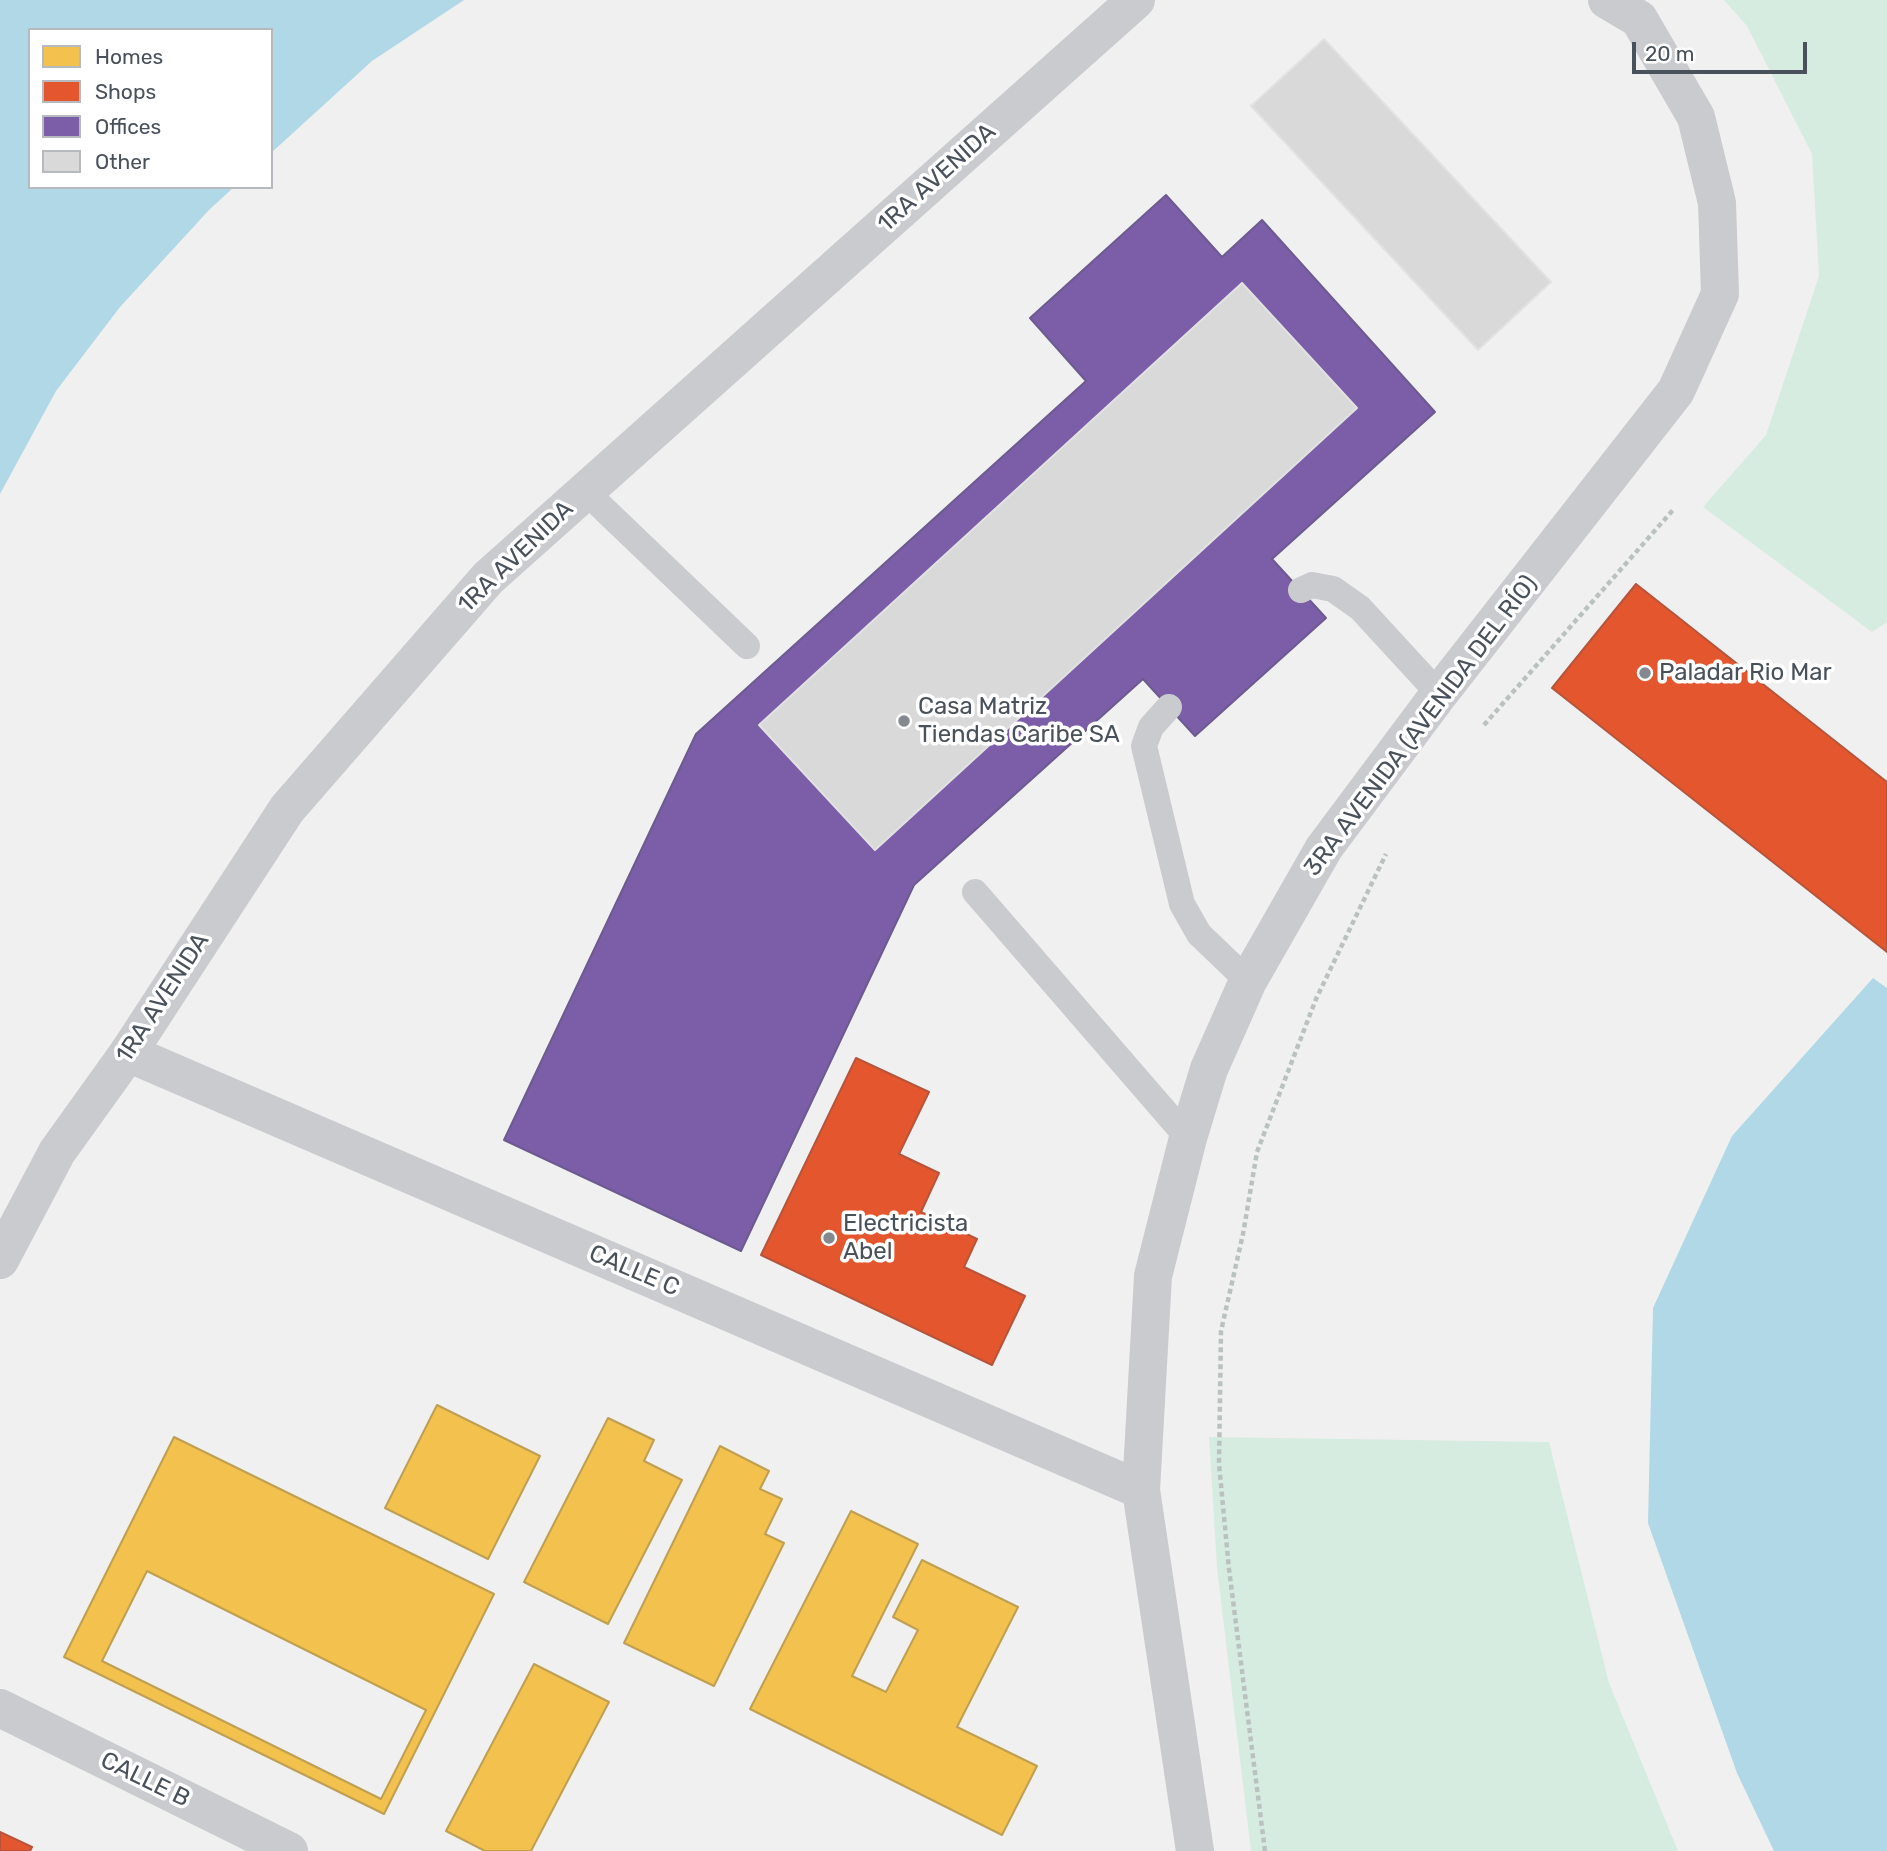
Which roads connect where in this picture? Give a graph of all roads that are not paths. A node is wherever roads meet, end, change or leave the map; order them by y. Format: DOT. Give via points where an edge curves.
graph roads {
  1 [pos="1136,0"];
  2 [pos="1607,0"];
  3 [pos="586,491"];
  4 [pos="1301,590"];
  5 [pos="747,646"];
  6 [pos="1439,694"];
  7 [pos="1169,707"];
  8 [pos="975,892"];
  9 [pos="1248,981"];
  10 [pos="128,1053"];
  11 [pos="1188,1138"];
  12 [pos="0,1260"];
  13 [pos="1141,1490"];
  14 [pos="0,1708"];
  15 [pos="289,1851"];
  16 [pos="1195,1851"];
  1 -- 3 [label="street, 1RA AVENIDA"];
  2 -- 6 [label="street, 3RA AVENIDA (AVENIDA DEL RÍO)" via="1639,19 1696,117 1717,203 1720,294 1676,391"];
  3 -- 5 [label="lane"];
  3 -- 10 [label="street, 1RA AVENIDA" via="488,578 287,809"];
  4 -- 6 [label="lane" via="1312,585 1332,589 1360,608"];
  6 -- 9 [label="street, 3RA AVENIDA (AVENIDA DEL RÍO)" via="1324,848"];
  7 -- 9 [label="lane" via="1151,727 1144,746 1182,904 1199,934"];
  8 -- 11 [label="lane"];
  9 -- 11 [label="street, 3RA AVENIDA (AVENIDA DEL RÍO)" via="1209,1069"];
  10 -- 12 [label="street, 1RA AVENIDA" via="57,1152"];
  10 -- 13 [label="street, CALLE C"];
  11 -- 13 [label="street, 3RA AVENIDA (AVENIDA DEL RÍO)" via="1153,1276"];
  13 -- 16 [label="street, 3RA AVENIDA (AVENIDA DEL RÍO)"];
  14 -- 15 [label="street, CALLE B"];
}
